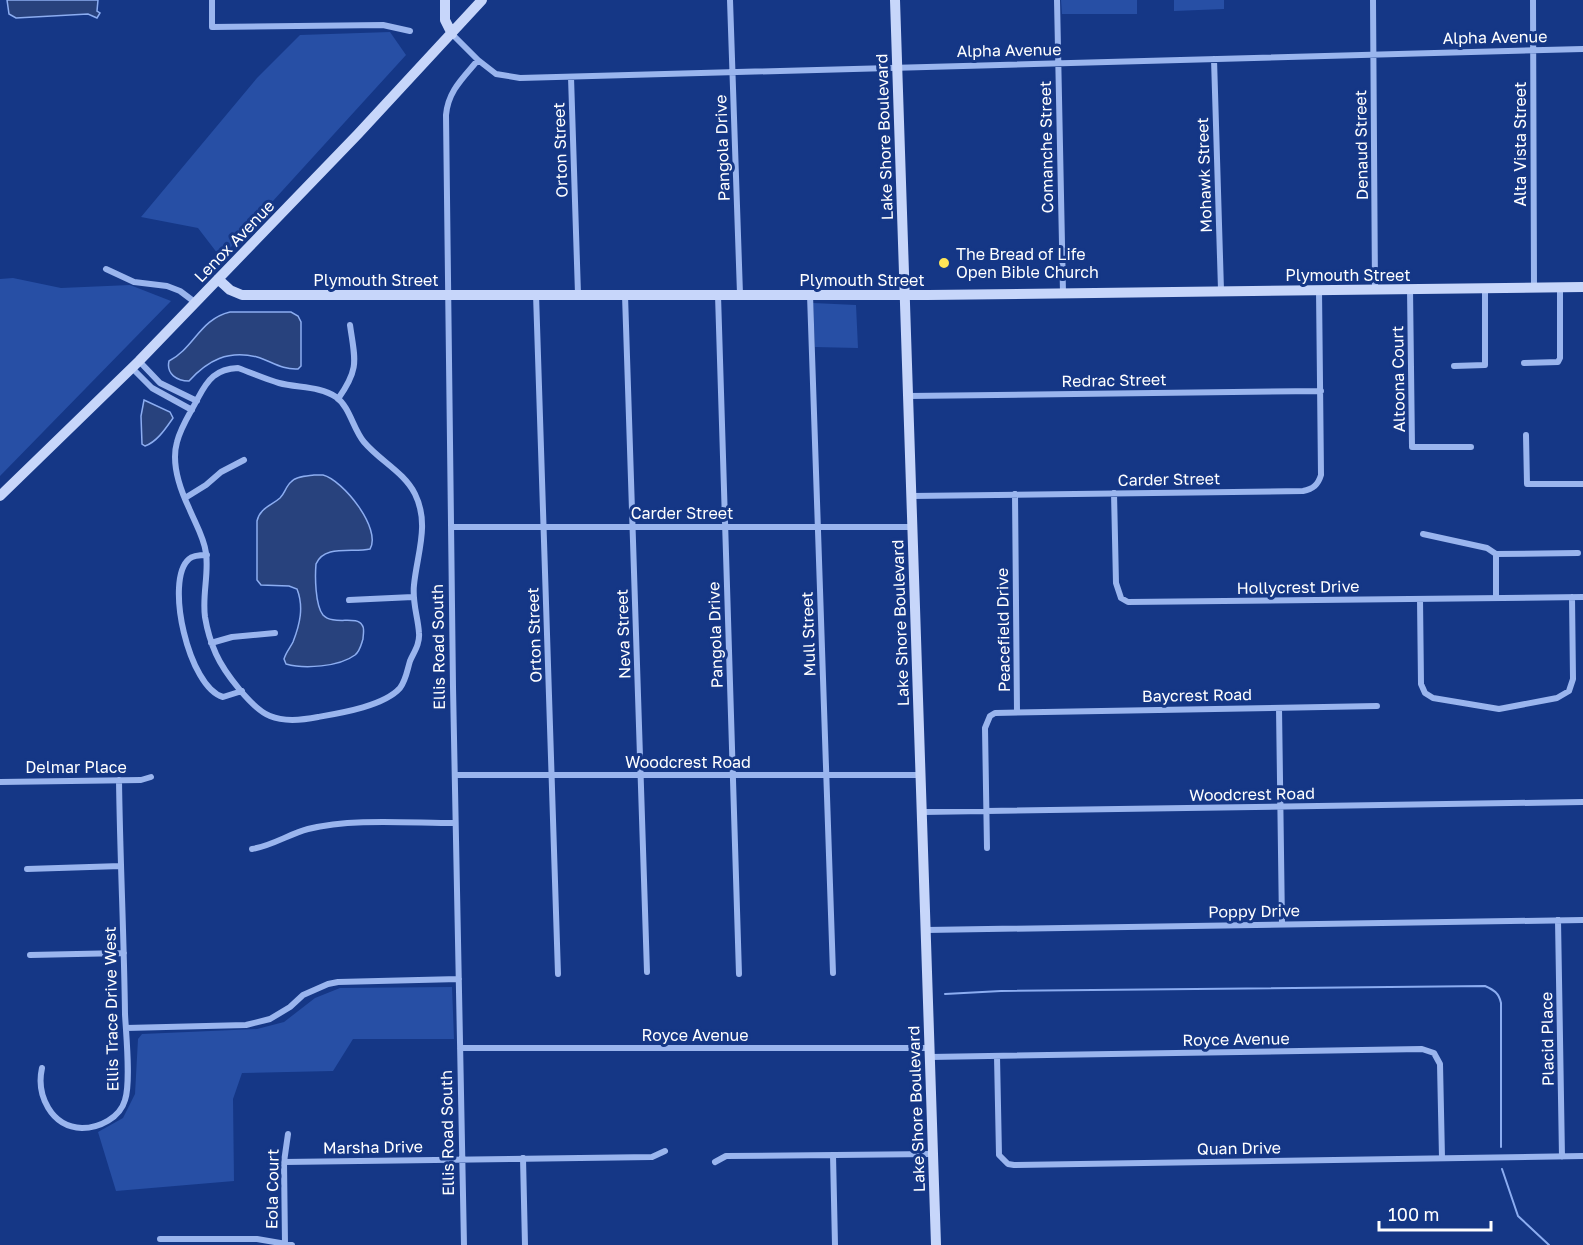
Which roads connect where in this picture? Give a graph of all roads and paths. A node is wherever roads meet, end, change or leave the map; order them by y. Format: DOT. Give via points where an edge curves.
graph roads {
  1 [pos="212,0"];
  2 [pos="445,0"];
  3 [pos="482,0"];
  4 [pos="730,0"];
  5 [pos="895,0"];
  6 [pos="1057,0"];
  7 [pos="1373,0"];
  8 [pos="1533,0"];
  9 [pos="410,31"];
  10 [pos="452,34"];
  11 [pos="1583,49"];
  12 [pos="1534,50"];
  13 [pos="1373,54"];
  14 [pos="1214,59"];
  15 [pos="478,60"];
  16 [pos="1058,62"];
  17 [pos="897,66"];
  18 [pos="733,72"];
  19 [pos="571,77"];
  20 [pos="106,268"];
  21 [pos="218,279"];
  22 [pos="1534,287"];
  23 [pos="1560,287"];
  24 [pos="1583,287"];
  25 [pos="1485,288"];
  26 [pos="1410,289"];
  27 [pos="1221,290"];
  28 [pos="1319,290"];
  29 [pos="1375,290"];
  30 [pos="1063,292"];
  31 [pos="448,294"];
  32 [pos="536,294"];
  33 [pos="578,294"];
  34 [pos="625,294"];
  35 [pos="718,294"];
  36 [pos="740,294"];
  37 [pos="810,295"];
  38 [pos="904,295"];
  39 [pos="196,303"];
  40 [pos="350,325"];
  41 [pos="1524,363"];
  42 [pos="135,365"];
  43 [pos="1454,366"];
  44 [pos="1321,391"];
  45 [pos="908,396"];
  46 [pos="338,399"];
  47 [pos="196,401"];
  48 [pos="192,410"];
  49 [pos="1526,435"];
  50 [pos="1471,447"];
  51 [pos="244,460"];
  52 [pos="1583,484"];
  53 [pos="1114,493"];
  54 [pos="1015,494"];
  55 [pos="0,496"];
  56 [pos="911,496"];
  57 [pos="184,498"];
  58 [pos="818,526"];
  59 [pos="912,526"];
  60 [pos="451,527"];
  61 [pos="544,527"];
  62 [pos="633,527"];
  63 [pos="725,527"];
  64 [pos="1423,534"];
  65 [pos="1578,553"];
  66 [pos="1496,554"];
  67 [pos="207,555"];
  68 [pos="413,597"];
  69 [pos="1572,597"];
  70 [pos="1583,597"];
  71 [pos="1496,598"];
  72 [pos="1420,599"];
  73 [pos="349,600"];
  74 [pos="275,633"];
  75 [pos="211,643"];
  76 [pos="242,691"];
  77 [pos="1377,706"];
  78 [pos="1279,708"];
  79 [pos="1017,711"];
  80 [pos="455,775"];
  81 [pos="552,775"];
  82 [pos="641,775"];
  83 [pos="734,775"];
  84 [pos="827,775"];
  85 [pos="921,775"];
  86 [pos="151,777"];
  87 [pos="119,780"];
  88 [pos="0,782"];
  89 [pos="1583,802"];
  90 [pos="1281,807"];
  91 [pos="986,812"];
  92 [pos="922,813"];
  93 [pos="455,823"];
  94 [pos="252,849"];
  95 [pos="987,849"];
  96 [pos="121,866"];
  97 [pos="27,869"];
  98 [pos="1558,920"];
  99 [pos="1583,920"];
  100 [pos="1282,924"];
  101 [pos="926,930"];
  102 [pos="124,952"];
  103 [pos="30,955"];
  104 [pos="647,972"];
  105 [pos="833,973"];
  106 [pos="558,974"];
  107 [pos="740,974"];
  108 [pos="459,979"];
  109 [pos="126,1028"];
  110 [pos="460,1048"];
  111 [pos="930,1052"];
  112 [pos="997,1056"];
  113 [pos="42,1068"];
  114 [pos="288,1134"];
  115 [pos="665,1151"];
  116 [pos="933,1154"];
  117 [pos="833,1155"];
  118 [pos="1583,1156"];
  119 [pos="1562,1157"];
  120 [pos="524,1158"];
  121 [pos="1442,1158"];
  122 [pos="463,1159"];
  123 [pos="284,1162"];
  124 [pos="715,1162"];
  125 [pos="160,1239"];
  126 [pos="183,1242"];
  127 [pos="288,1244"];
  128 [pos="464,1245"];
  129 [pos="525,1245"];
  130 [pos="835,1245"];
  131 [pos="936,1245"];
  1 -- 9 [label="street" via="212,27 383,25"];
  2 -- 10 [label="street" via="445,20"];
  3 -- 10 [label="street, Lenox Avenue"];
  4 -- 18 [label="street, Pangola Drive"];
  5 -- 17 [label="street, Lake Shore Boulevard"];
  6 -- 16 [label="street, Comanche Street"];
  7 -- 13 [label="street, Denaud Street"];
  8 -- 12 [label="street, Alta Vista Street"];
  10 -- 15 [label="street, Alpha Avenue"];
  10 -- 21 [label="street, Lenox Avenue"];
  11 -- 12 [label="street, Alpha Avenue"];
  12 -- 13 [label="street, Alpha Avenue"];
  12 -- 22 [label="street, Alta Vista Street"];
  13 -- 14 [label="street, Alpha Avenue"];
  13 -- 29 [label="street, Denaud Street"];
  14 -- 16 [label="street, Alpha Avenue"];
  14 -- 27 [label="street, Mohawk Street"];
  15 -- 19 [label="street, Alpha Avenue" via="496,74 511,77"];
  15 -- 31 [label="street, Ellis Road South" via="452,89 447,105"];
  16 -- 17 [label="street, Alpha Avenue"];
  16 -- 30 [label="street, Comanche Street"];
  17 -- 18 [label="street, Alpha Avenue"];
  17 -- 38 [label="street, Lake Shore Boulevard"];
  18 -- 19 [label="street, Alpha Avenue"];
  18 -- 36 [label="street, Pangola Drive"];
  19 -- 33 [label="street, Orton Street"];
  20 -- 39 [label="street" via="134,282 180,291"];
  21 -- 31 [label="street, Plymouth Street" via="242,295"];
  21 -- 39 [label="street, Lenox Avenue"];
  22 -- 23 [label="street, Plymouth Street"];
  22 -- 25 [label="street, Plymouth Street"];
  23 -- 24 [label="street, Plymouth Street"];
  23 -- 41 [label="street" via="1560,358 1558,362"];
  25 -- 26 [label="street, Plymouth Street"];
  25 -- 43 [label="street" via="1485,365"];
  26 -- 29 [label="street, Plymouth Street"];
  26 -- 50 [label="street, Altoona Court" via="1412,447"];
  27 -- 28 [label="street, Plymouth Street"];
  27 -- 30 [label="street, Plymouth Street"];
  28 -- 29 [label="street, Plymouth Street"];
  28 -- 44 [label="street"];
  30 -- 38 [label="street, Plymouth Street"];
  31 -- 32 [label="street, Plymouth Street"];
  31 -- 60 [label="street, Ellis Road South"];
  32 -- 33 [label="street, Plymouth Street"];
  32 -- 61 [label="street, Orton Street"];
  33 -- 34 [label="street, Plymouth Street"];
  34 -- 35 [label="street, Plymouth Street"];
  34 -- 62 [label="street, Neva Street"];
  35 -- 36 [label="street, Plymouth Street"];
  35 -- 63 [label="street, Pangola Drive"];
  36 -- 37 [label="street, Plymouth Street"];
  37 -- 38 [label="street, Plymouth Street"];
  37 -- 58 [label="street, Mull Street"];
  38 -- 45 [label="street, Lake Shore Boulevard"];
  39 -- 42 [label="street, Lenox Avenue"];
  40 -- 46 [label="street" via="354,373"];
  42 -- 47 [label="street"];
  42 -- 48 [label="street" via="152,388"];
  42 -- 55 [label="street, Lenox Avenue"];
  44 -- 45 [label="street, Redrac Street"];
  44 -- 53 [label="street, Carder Street" via="1321,475 1310,489"];
  45 -- 56 [label="street, Lake Shore Boulevard"];
  46 -- 47 [label="street" via="318,390 276,383 238,368 217,372 208,379"];
  46 -- 68 [label="street" via="364,442 406,479 420,506 422,535"];
  47 -- 48 [label="street"];
  48 -- 57 [label="street" via="176,444"];
  49 -- 52 [label="street" via="1527,484"];
  51 -- 57 [label="street"];
  53 -- 54 [label="street, Carder Street"];
  53 -- 72 [label="street, Hollycrest Drive" via="1116,583 1121,598 1128,602"];
  54 -- 56 [label="street, Carder Street"];
  54 -- 79 [label="street, Peacefield Drive"];
  56 -- 59 [label="street, Lake Shore Boulevard"];
  57 -- 67 [label="street"];
  58 -- 59 [label="street, Carder Street"];
  58 -- 63 [label="street, Carder Street"];
  58 -- 84 [label="street, Mull Street"];
  59 -- 85 [label="street, Lake Shore Boulevard"];
  60 -- 61 [label="street, Carder Street"];
  60 -- 80 [label="street, Ellis Road South"];
  61 -- 62 [label="street, Carder Street"];
  61 -- 81 [label="street, Orton Street"];
  62 -- 63 [label="street, Carder Street"];
  62 -- 82 [label="street, Neva Street"];
  63 -- 83 [label="street, Pangola Drive"];
  64 -- 66 [label="street" via="1486,548"];
  65 -- 66 [label="street"];
  66 -- 71 [label="street"];
  67 -- 75 [label="street" via="204,599"];
  67 -- 76 [label="street" via="193,556 182,569 180,610 186,643 200,675 213,692 224,697"];
  68 -- 73 [label="street"];
  68 -- 76 [label="street" via="418,645 404,682 388,697 338,714 292,720 268,716"];
  69 -- 70 [label="street, Hollycrest Drive"];
  69 -- 71 [label="street, Hollycrest Drive"];
  69 -- 72 [label="street" via="1573,679 1569,691 1557,698 1499,710 1433,698 1425,693 1421,684"];
  71 -- 72 [label="street, Hollycrest Drive"];
  74 -- 75 [label="street"];
  75 -- 76 [label="street"];
  77 -- 78 [label="street, Baycrest Road"];
  78 -- 79 [label="street, Baycrest Road"];
  78 -- 90 [label="street"];
  79 -- 91 [label="street, Peacefield Drive" via="995,713 985,728"];
  80 -- 81 [label="street, Woodcrest Road"];
  80 -- 93 [label="street, Ellis Road South"];
  81 -- 82 [label="street, Woodcrest Road"];
  81 -- 106 [label="street, Orton Street"];
  82 -- 83 [label="street, Woodcrest Road"];
  82 -- 104 [label="street, Neva Street"];
  83 -- 84 [label="street, Woodcrest Road"];
  83 -- 107 [label="street, Pangola Drive"];
  84 -- 85 [label="street, Woodcrest Road"];
  84 -- 105 [label="street, Mull Street"];
  85 -- 92 [label="street, Lake Shore Boulevard"];
  86 -- 87 [label="street, Delmar Place"];
  87 -- 88 [label="street, Delmar Place"];
  87 -- 96 [label="street, Ellis Trace Drive West"];
  89 -- 90 [label="street, Woodcrest Road"];
  90 -- 91 [label="street, Woodcrest Road"];
  90 -- 100 [label="street"];
  91 -- 92 [label="street, Woodcrest Road"];
  91 -- 95 [label="street, Peacefield Drive"];
  92 -- 101 [label="street, Lake Shore Boulevard"];
  93 -- 94 [label="street" via="338,825 308,829"];
  93 -- 108 [label="street, Ellis Road South"];
  96 -- 97 [label="street"];
  96 -- 102 [label="street, Ellis Trace Drive West"];
  98 -- 99 [label="street, Poppy Drive"];
  98 -- 100 [label="street, Poppy Drive"];
  98 -- 119 [label="street, Placid Place"];
  100 -- 101 [label="street, Poppy Drive"];
  101 -- 111 [label="street, Lake Shore Boulevard"];
  102 -- 103 [label="street"];
  102 -- 109 [label="street, Ellis Trace Drive West"];
  108 -- 109 [label="street" via="339,982 317,987 279,1015 259,1023"];
  108 -- 110 [label="street, Ellis Road South"];
  109 -- 113 [label="street, Ellis Trace Drive West" via="125,1100 114,1116 100,1125 72,1127 53,1115 41,1089"];
  110 -- 111 [label="street, Royce Avenue"];
  110 -- 122 [label="street, Ellis Road South"];
  111 -- 112 [label="street, Royce Avenue"];
  111 -- 116 [label="street, Lake Shore Boulevard"];
  112 -- 121 [label="street, Royce Avenue" via="1428,1050 1438,1057 1440,1064"];
  112 -- 121 [label="street, Quan Drive" via="999,1155 1014,1166"];
  114 -- 123 [label="street, Eola Court"];
  115 -- 120 [label="street, Marsha Drive" via="652,1157"];
  116 -- 117 [label="street"];
  116 -- 131 [label="street, Lake Shore Boulevard"];
  117 -- 124 [label="street" via="726,1156"];
  117 -- 130 [label="street"];
  118 -- 119 [label="street, Quan Drive"];
  119 -- 121 [label="street, Quan Drive"];
  120 -- 122 [label="street, Marsha Drive"];
  120 -- 129 [label="street"];
  122 -- 123 [label="street, Marsha Drive"];
  122 -- 128 [label="street, Ellis Road South"];
  123 -- 127 [label="street, Eola Court"];
  125 -- 126 [label="street"];
  126 -- 127 [label="street" via="257,1239"];
}
